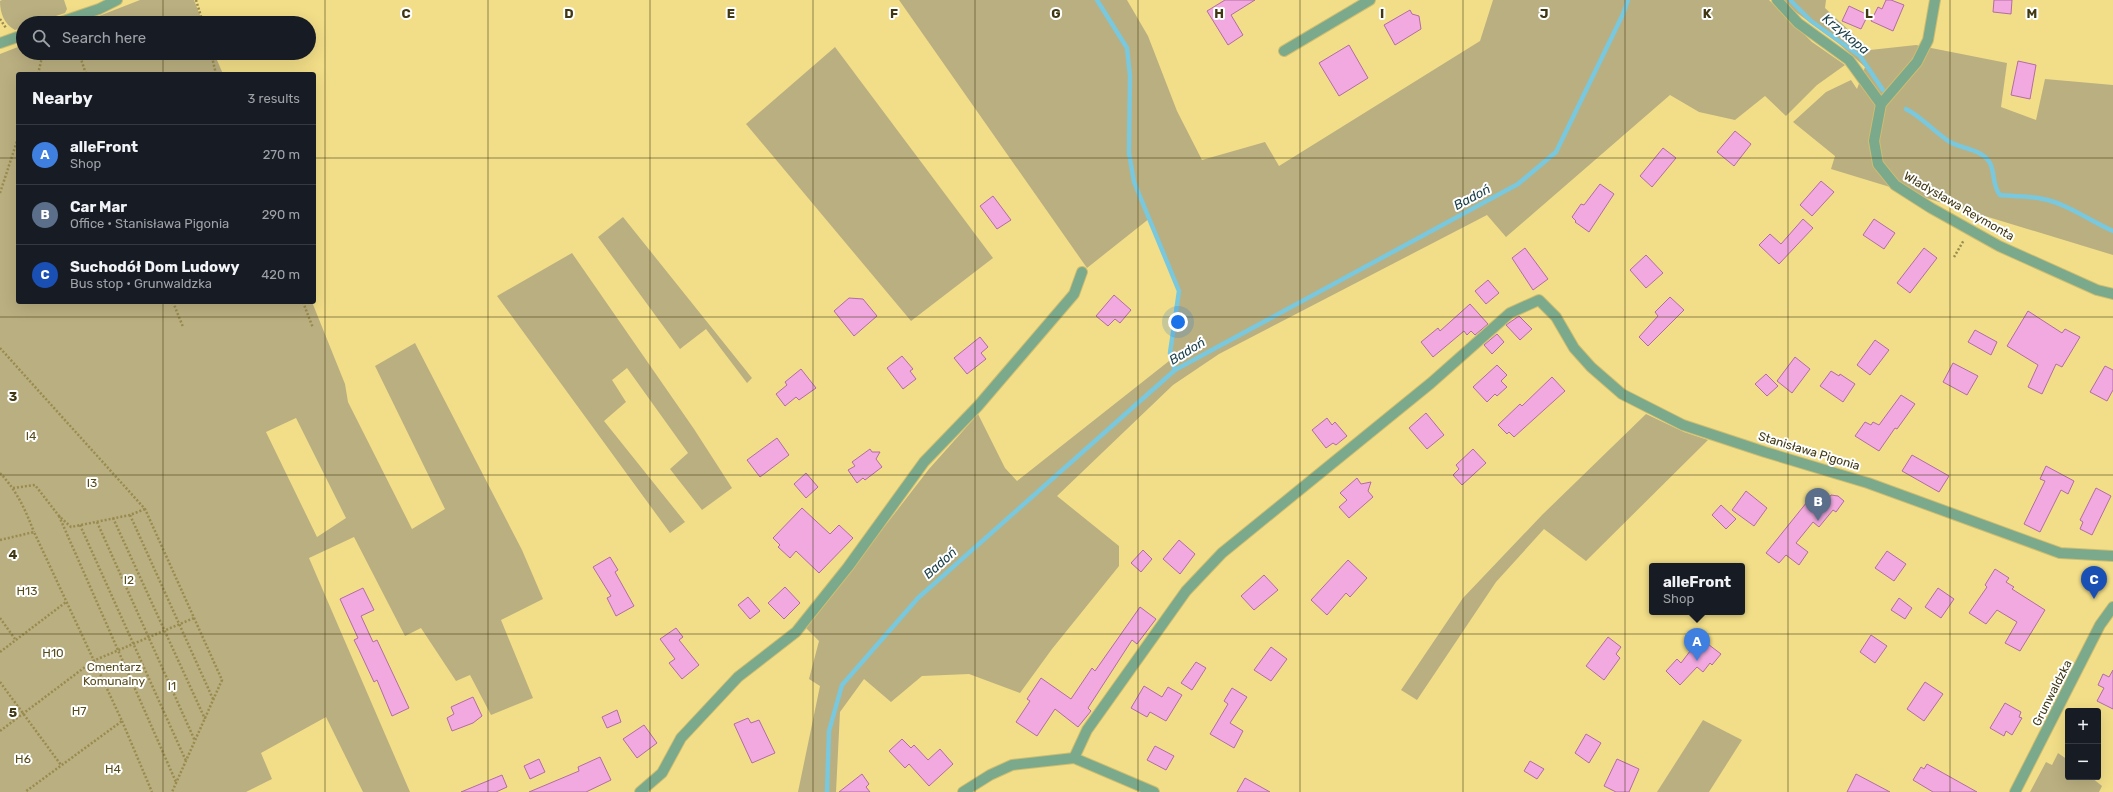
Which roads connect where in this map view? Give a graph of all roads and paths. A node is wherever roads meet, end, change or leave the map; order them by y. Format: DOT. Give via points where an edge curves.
graph roads {
  1 [pos="117,0"];
  2 [pos="196,0"];
  3 [pos="1370,0"];
  4 [pos="1776,0"];
  5 [pos="1935,0"];
  6 [pos="78,16"];
  7 [pos="201,16"];
  8 [pos="16,37"];
  9 [pos="0,42"];
  10 [pos="1284,51"];
  11 [pos="41,60"];
  12 [pos="81,60"];
  13 [pos="213,60"];
  14 [pos="38,72"];
  15 [pos="85,72"];
  16 [pos="216,72"];
  17 [pos="1881,104"];
  18 [pos="16,144"];
  19 [pos="0,194"];
  20 [pos="1965,238"];
  21 [pos="1954,257"];
  22 [pos="1082,272"];
  23 [pos="2113,294"];
  24 [pos="174,304"];
  25 [pos="304,304"];
  26 [pos="183,328"];
  27 [pos="314,328"];
  28 [pos="0,348"];
  29 [pos="0,473"];
  30 [pos="13,488"];
  31 [pos="145,510"];
  32 [pos="130,515"];
  33 [pos="59,516"];
  34 [pos="113,518"];
  35 [pos="96,522"];
  36 [pos="80,525"];
  37 [pos="34,532"];
  38 [pos="0,540"];
  39 [pos="2113,556"];
  40 [pos="66,602"];
  41 [pos="2113,607"];
  42 [pos="0,618"];
  43 [pos="194,618"];
  44 [pos="180,624"];
  45 [pos="164,631"];
  46 [pos="149,637"];
  47 [pos="15,639"];
  48 [pos="134,644"];
  49 [pos="119,650"];
  50 [pos="0,652"];
  51 [pos="93,661"];
  52 [pos="0,682"];
  53 [pos="213,699"];
  54 [pos="24,713"];
  55 [pos="204,719"];
  56 [pos="122,721"];
  57 [pos="0,730"];
  58 [pos="195,741"];
  59 [pos="1074,758"];
  60 [pos="186,761"];
  61 [pos="61,765"];
  62 [pos="177,782"];
  63 [pos="25,792"];
  64 [pos="152,792"];
  65 [pos="172,792"];
  66 [pos="640,792"];
  67 [pos="963,792"];
  68 [pos="1154,792"];
  69 [pos="2015,792"];
  1 -- 6 [label="street"];
  2 -- 7 [label="path"];
  3 -- 10 [label="street"];
  4 -- 17 [label="street" via="1798,23 1849,60"];
  5 -- 17 [label="street, Władysława Reymonta" via="1928,40 1917,62"];
  8 -- 9 [label="street"];
  11 -- 14 [label="path"];
  12 -- 15 [label="path"];
  13 -- 16 [label="path"];
  17 -- 23 [label="street, Władysława Reymonta" via="1874,141 1878,164 1895,185 1999,246 2097,290"];
  18 -- 19 [label="path"];
  20 -- 21 [label="path"];
  22 -- 66 [label="street" via="1074,294 978,406 924,462 848,567 796,632 738,677 681,738 662,773"];
  24 -- 26 [label="path"];
  25 -- 27 [label="path"];
  28 -- 31 [label="path"];
  29 -- 30 [label="path"];
  30 -- 33 [label="path" via="35,485"];
  30 -- 37 [label="path" via="24,505"];
  31 -- 32 [label="path"];
  31 -- 43 [label="path"];
  32 -- 34 [label="path"];
  32 -- 44 [label="path"];
  33 -- 36 [label="path" via="71,527"];
  33 -- 49 [label="path"];
  34 -- 35 [label="path"];
  34 -- 45 [label="path"];
  35 -- 36 [label="path"];
  35 -- 46 [label="path"];
  36 -- 48 [label="path"];
  37 -- 38 [label="path"];
  37 -- 40 [label="path"];
  39 -- 59 [label="street, Stanisława Pigonia" via="2060,552 1868,483 1683,425 1622,394 1611,385 1574,348 1556,317 1539,300 1510,313 1431,383 1222,553 1186,591 1088,730"];
  40 -- 47 [label="path"];
  40 -- 51 [label="path"];
  41 -- 69 [label="street, Grunwaldzka" via="2100,625"];
  42 -- 47 [label="path"];
  43 -- 44 [label="path"];
  43 -- 53 [label="path" via="222,680"];
  44 -- 45 [label="path"];
  44 -- 53 [label="path"];
  45 -- 46 [label="path"];
  45 -- 55 [label="path"];
  46 -- 48 [label="path"];
  46 -- 58 [label="path"];
  47 -- 50 [label="path"];
  48 -- 49 [label="path"];
  48 -- 60 [label="path"];
  49 -- 51 [label="path"];
  49 -- 62 [label="path"];
  51 -- 54 [label="path"];
  51 -- 56 [label="path"];
  52 -- 54 [label="path"];
  53 -- 55 [label="path"];
  54 -- 57 [label="path"];
  54 -- 61 [label="path"];
  55 -- 58 [label="path"];
  56 -- 61 [label="path"];
  56 -- 64 [label="path"];
  58 -- 60 [label="path"];
  59 -- 67 [label="street" via="1012,766 990,775"];
  59 -- 68 [label="street"];
  60 -- 62 [label="path"];
  61 -- 63 [label="path"];
  62 -- 65 [label="path"];
}
